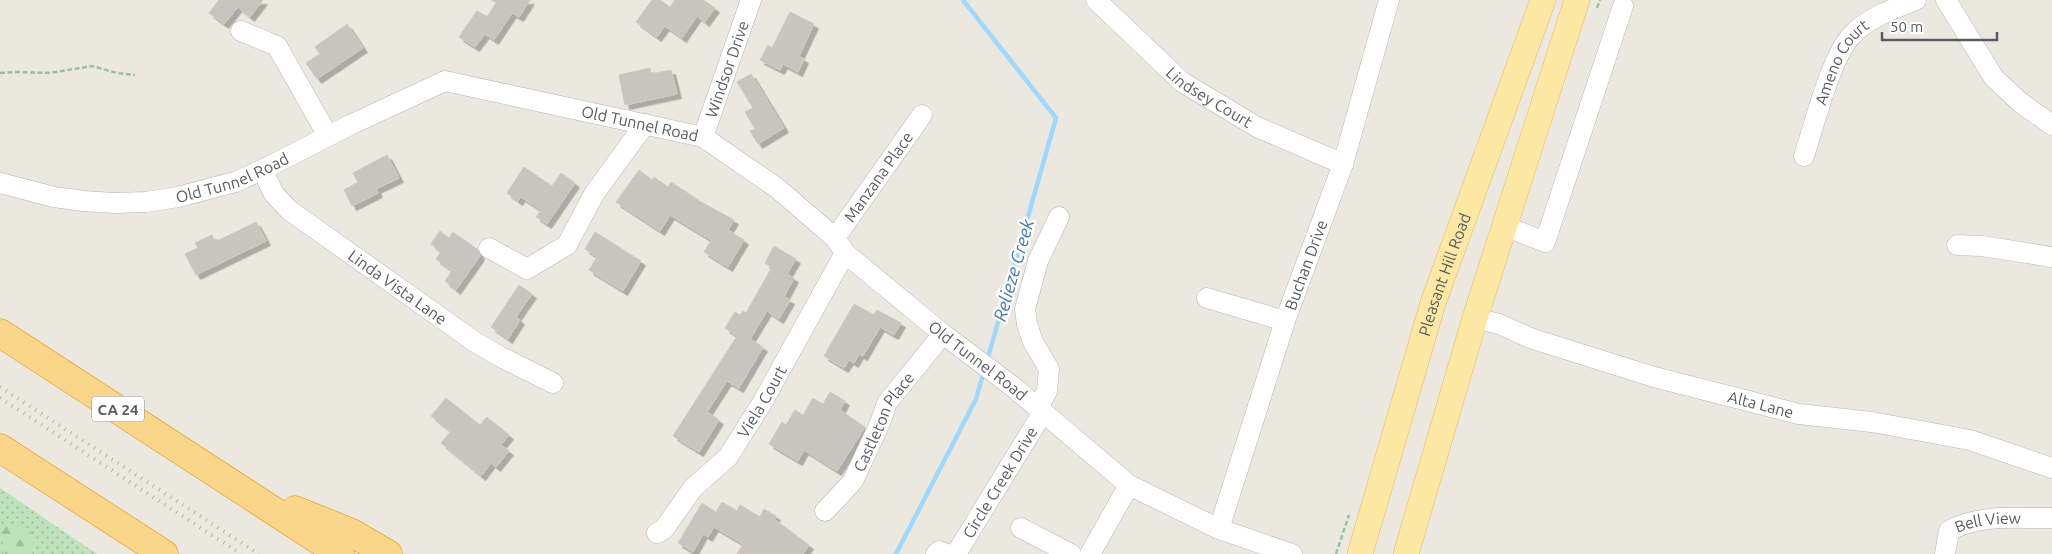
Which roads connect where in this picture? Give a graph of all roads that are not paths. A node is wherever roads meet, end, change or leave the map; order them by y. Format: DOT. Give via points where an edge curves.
graph roads {
  1 [pos="751,0"];
  2 [pos="1096,0"];
  3 [pos="1389,0"];
  4 [pos="1543,0"];
  5 [pos="1578,0"];
  6 [pos="1916,0"];
  7 [pos="1946,0"];
  8 [pos="1623,6"];
  9 [pos="241,31"];
  10 [pos="922,116"];
  11 [pos="645,124"];
  12 [pos="2052,124"];
  13 [pos="328,136"];
  14 [pos="703,137"];
  15 [pos="1804,156"];
  16 [pos="1342,164"];
  17 [pos="262,170"];
  18 [pos="0,182"];
  19 [pos="1059,217"];
  20 [pos="1504,226"];
  21 [pos="840,245"];
  22 [pos="1957,245"];
  23 [pos="489,248"];
  24 [pos="2052,257"];
  25 [pos="1207,298"];
  26 [pos="1475,318"];
  27 [pos="1285,321"];
  28 [pos="0,333"];
  29 [pos="943,334"];
  30 [pos="553,383"];
  31 [pos="1040,410"];
  32 [pos="0,448"];
  33 [pos="2052,468"];
  34 [pos="236,485"];
  35 [pos="1129,485"];
  36 [pos="72,494"];
  37 [pos="825,511"];
  38 [pos="2052,518"];
  39 [pos="1021,528"];
  40 [pos="1219,529"];
  41 [pos="658,533"];
  42 [pos="128,554"];
  43 [pos="164,554"];
  44 [pos="340,554"];
  45 [pos="388,554"];
  46 [pos="936,554"];
  47 [pos="947,554"];
  48 [pos="956,554"];
  49 [pos="1071,554"];
  50 [pos="1090,554"];
  51 [pos="1289,554"];
  52 [pos="1360,554"];
  53 [pos="1406,554"];
  54 [pos="1945,554"];
  1 -- 14 [label="street, Windsor Drive"];
  2 -- 16 [label="street, Lindsey Court" via="1182,82 1257,127"];
  3 -- 16 [label="street, Buchan Drive"];
  4 -- 52 [label="main road, Pleasant Hill Road" via="1433,303"];
  5 -- 20 [label="main road"];
  6 -- 15 [label="street, Ameno Court" via="1879,15 1850,35 1834,64"];
  7 -- 12 [label="street" via="1994,78 2021,103"];
  8 -- 20 [label="street" via="1545,242"];
  9 -- 13 [label="street" via="277,46"];
  10 -- 21 [label="street, Manzana Place"];
  11 -- 13 [label="street, Old Tunnel Road" via="445,81"];
  11 -- 14 [label="street, Old Tunnel Road"];
  11 -- 23 [label="street" via="594,194 567,245 527,269"];
  13 -- 17 [label="street, Old Tunnel Road"];
  14 -- 21 [label="street, Old Tunnel Road" via="777,188"];
  16 -- 27 [label="street, Buchan Drive"];
  17 -- 18 [label="street, Old Tunnel Road" via="206,191 146,202 84,201 35,193"];
  17 -- 30 [label="street, Linda Vista Lane" via="280,203 289,210 475,342 500,358"];
  19 -- 31 [label="street, Circle Creek Drive" via="1038,260 1025,309 1033,342 1049,370"];
  20 -- 26 [label="main road"];
  21 -- 29 [label="street, Old Tunnel Road"];
  21 -- 41 [label="street, Viela Court" via="762,403 728,458 693,488"];
  22 -- 24 [label="street"];
  25 -- 27 [label="street"];
  26 -- 33 [label="street, Alta Lane" via="1654,377 1799,414 1872,422 1970,440"];
  26 -- 53 [label="main road"];
  27 -- 40 [label="street, Buchan Drive"];
  28 -- 34 [label="highway, CA 24"];
  29 -- 31 [label="street, Old Tunnel Road"];
  29 -- 37 [label="street, Castleton Place" via="886,403 853,482"];
  31 -- 35 [label="street, Old Tunnel Road"];
  31 -- 48 [label="street, Circle Creek Drive"];
  32 -- 36 [label="highway"];
  34 -- 44 [label="highway, CA 24"];
  34 -- 45 [label="highway" via="352,533"];
  35 -- 40 [label="street, Old Tunnel Road"];
  35 -- 50 [label="street"];
  36 -- 42 [label="highway"];
  36 -- 43 [label="highway"];
  38 -- 54 [label="street, Bell View" via="1971,522 1950,531"];
  39 -- 49 [label="street"];
  40 -- 51 [label="street, Old Tunnel Road"];
  46 -- 47 [label="street" via="938,551"];
}
